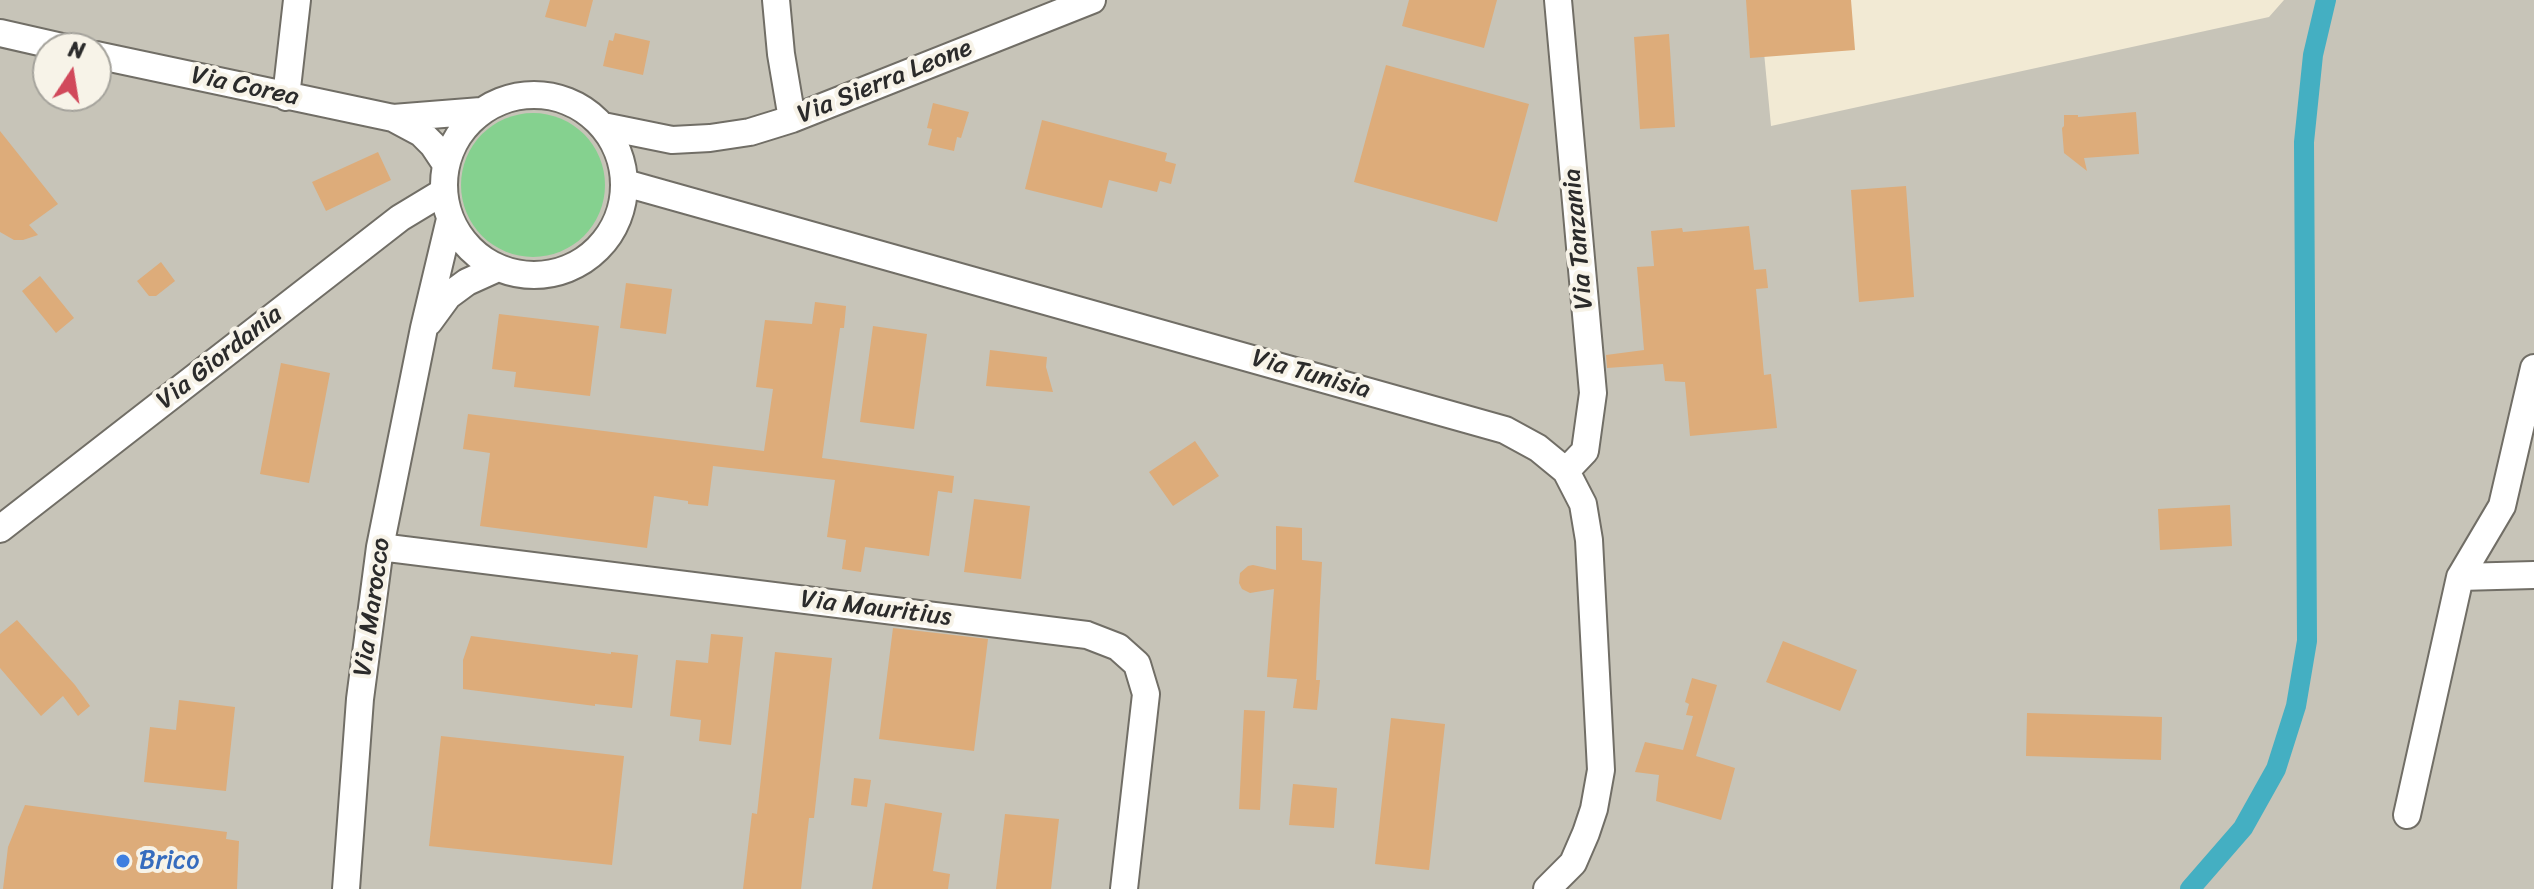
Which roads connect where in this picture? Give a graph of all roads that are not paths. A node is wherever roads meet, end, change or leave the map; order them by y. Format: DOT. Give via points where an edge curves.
graph roads {
  1 [pos="297,0"];
  2 [pos="776,0"];
  3 [pos="1092,0"];
  4 [pos="1558,0"];
  5 [pos="0,33"];
  6 [pos="32,40"];
  7 [pos="112,59"];
  8 [pos="286,97"];
  9 [pos="481,111"];
  10 [pos="393,118"];
  11 [pos="792,119"];
  12 [pos="603,126"];
  13 [pos="672,140"];
  14 [pos="445,163"];
  15 [pos="624,174"];
  16 [pos="443,192"];
  17 [pos="450,219"];
  18 [pos="498,268"];
  19 [pos="424,328"];
  20 [pos="2534,368"];
  21 [pos="1566,471"];
  22 [pos="0,529"];
  23 [pos="380,547"];
  24 [pos="2532,576"];
  25 [pos="2460,577"];
  26 [pos="2407,815"];
  27 [pos="346,889"];
  28 [pos="1124,889"];
  29 [pos="1547,889"];
  1 -- 8 [label="street"];
  2 -- 11 [label="street"];
  3 -- 11 [label="street, Via Sierra Leone"];
  4 -- 21 [label="street, Via Tanzania" via="1593,393 1585,451"];
  5 -- 6 [label="street"];
  7 -- 8 [label="street, Via Corea"];
  8 -- 10 [label="street, Via Corea"];
  9 -- 10 [label="street"];
  9 -- 12 [label="street" via="513,96 551,96 581,107"];
  9 -- 14 [label="street" via="458,134"];
  10 -- 14 [label="street" via="421,133"];
  11 -- 13 [label="street, Via Sierra Leone" via="750,132"];
  12 -- 13 [label="street, Via Sierra Leone"];
  12 -- 15 [label="street"];
  13 -- 15 [label="street, Via Sierra Leone"];
  14 -- 16 [label="street"];
  15 -- 18 [label="street" via="618,218 603,243 579,263 526,275"];
  15 -- 21 [label="street, Via Tunisia" via="1505,430"];
  16 -- 17 [label="street"];
  16 -- 22 [label="street, Via Giordania" via="400,218"];
  17 -- 18 [label="street" via="463,242"];
  17 -- 19 [label="street, Via Marocco"];
  18 -- 19 [label="street, Via Marocco" via="448,296"];
  19 -- 23 [label="street, Via Marocco"];
  20 -- 25 [label="street" via="2502,506"];
  21 -- 29 [label="street, Via Tunisia" via="1583,504 1589,540 1601,770 1594,809 1573,863"];
  23 -- 27 [label="street, Via Marocco" via="360,699"];
  23 -- 28 [label="street, Via Mauritius" via="1087,635 1118,647 1137,664 1146,694"];
  24 -- 25 [label="street"];
  25 -- 26 [label="street"];
}
